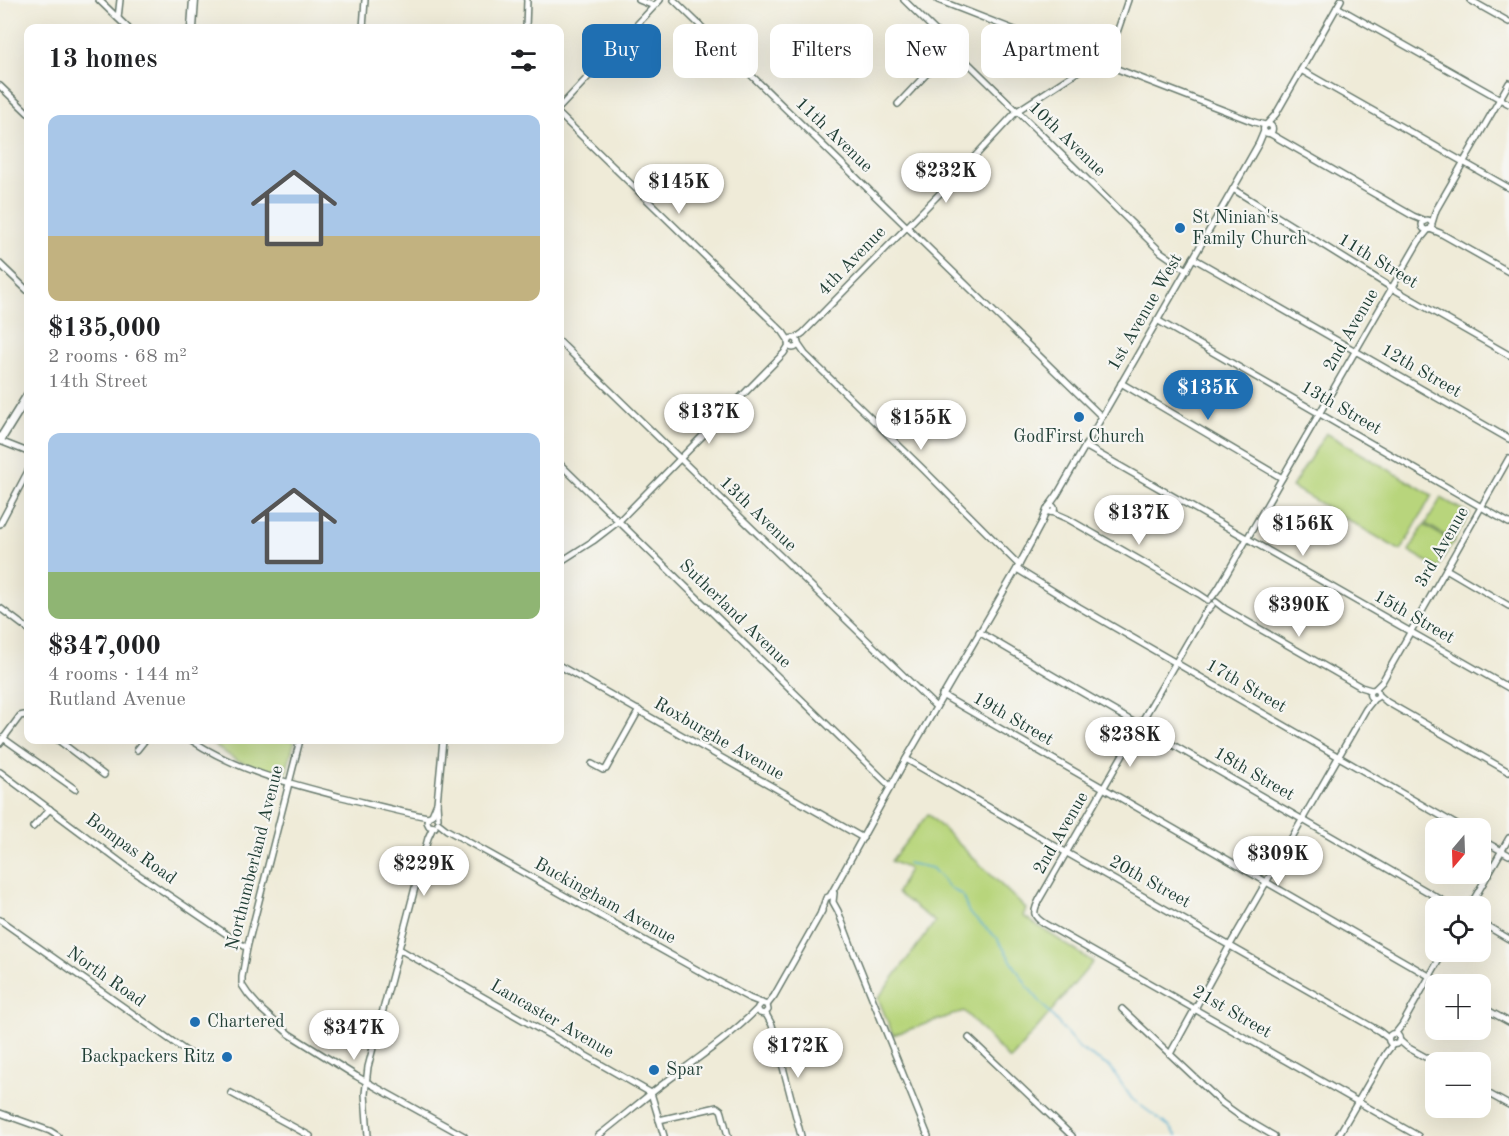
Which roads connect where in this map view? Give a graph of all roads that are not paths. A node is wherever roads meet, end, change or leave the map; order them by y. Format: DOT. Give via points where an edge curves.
graph roads {
  1 [pos="99,0"];
  2 [pos="120,0"];
  3 [pos="194,0"];
  4 [pos="365,0"];
  5 [pos="527,0"];
  6 [pos="639,0"];
  7 [pos="660,0"];
  8 [pos="674,0"];
  9 [pos="904,0"];
  10 [pos="938,0"];
  11 [pos="1128,0"];
  12 [pos="1341,0"];
  13 [pos="1470,0"];
  14 [pos="654,6"];
  15 [pos="1337,7"];
  16 [pos="118,18"];
  17 [pos="1509,22"];
  18 [pos="124,24"];
  19 [pos="192,24"];
  20 [pos="363,24"];
  21 [pos="526,24"];
  22 [pos="929,24"];
  23 [pos="1001,24"];
  24 [pos="1118,24"];
  25 [pos="969,64"];
  26 [pos="1121,70"];
  27 [pos="1301,70"];
  28 [pos="922,78"];
  29 [pos="1070,78"];
  30 [pos="1509,83"];
  31 [pos="0,86"];
  32 [pos="1500,99"];
  33 [pos="564,102"];
  34 [pos="897,104"];
  35 [pos="1509,104"];
  36 [pos="24,109"];
  37 [pos="1017,111"];
  38 [pos="564,119"];
  39 [pos="1268,129"];
  40 [pos="1464,162"];
  41 [pos="1509,188"];
  42 [pos="1233,189"];
  43 [pos="1427,225"];
  44 [pos="906,226"];
  45 [pos="1193,258"];
  46 [pos="0,264"];
  47 [pos="1186,270"];
  48 [pos="1509,272"];
  49 [pos="24,287"];
  50 [pos="1392,288"];
  51 [pos="1157,320"];
  52 [pos="794,343"];
  53 [pos="564,346"];
  54 [pos="1356,351"];
  55 [pos="1509,356"];
  56 [pos="1121,383"];
  57 [pos="24,401"];
  58 [pos="1320,414"];
  59 [pos="1102,417"];
  60 [pos="1509,439"];
  61 [pos="0,440"];
  62 [pos="1085,446"];
  63 [pos="24,450"];
  64 [pos="680,458"];
  65 [pos="1509,458"];
  66 [pos="564,468"];
  67 [pos="1282,478"];
  68 [pos="24,479"];
  69 [pos="1482,507"];
  70 [pos="1051,509"];
  71 [pos="619,521"];
  72 [pos="1509,523"];
  73 [pos="0,524"];
  74 [pos="1248,538"];
  75 [pos="564,559"];
  76 [pos="1018,567"];
  77 [pos="1446,569"];
  78 [pos="1212,601"];
  79 [pos="1509,606"];
  80 [pos="0,608"];
  81 [pos="24,626"];
  82 [pos="979,632"];
  83 [pos="1410,632"];
  84 [pos="1176,662"];
  85 [pos="564,668"];
  86 [pos="1509,688"];
  87 [pos="1374,694"];
  88 [pos="942,695"];
  89 [pos="936,707"];
  90 [pos="639,710"];
  91 [pos="24,715"];
  92 [pos="1140,725"];
  93 [pos="2,741"];
  94 [pos="63,744"];
  95 [pos="142,744"];
  96 [pos="197,744"];
  97 [pos="299,744"];
  98 [pos="443,744"];
  99 [pos="137,750"];
  100 [pos="1338,757"];
  101 [pos="906,759"];
  102 [pos="592,764"];
  103 [pos="0,772"];
  104 [pos="1509,772"];
  105 [pos="104,775"];
  106 [pos="289,783"];
  107 [pos="891,787"];
  108 [pos="75,789"];
  109 [pos="1104,790"];
  110 [pos="50,809"];
  111 [pos="1445,818"];
  112 [pos="1303,819"];
  113 [pos="432,822"];
  114 [pos="33,827"];
  115 [pos="863,838"];
  116 [pos="1509,838"];
  117 [pos="1491,845"];
  118 [pos="1502,851"];
  119 [pos="1067,853"];
  120 [pos="1509,855"];
  121 [pos="1267,882"];
  122 [pos="1435,896"];
  123 [pos="1476,896"];
  124 [pos="830,901"];
  125 [pos="1034,911"];
  126 [pos="0,920"];
  127 [pos="1491,928"];
  128 [pos="1509,939"];
  129 [pos="1230,945"];
  130 [pos="247,948"];
  131 [pos="399,949"];
  132 [pos="1426,974"];
  133 [pos="1425,983"];
  134 [pos="1195,1008"];
  135 [pos="762,1009"];
  136 [pos="1122,1009"];
  137 [pos="1491,1011"];
  138 [pos="1509,1022"];
  139 [pos="969,1038"];
  140 [pos="1394,1039"];
  141 [pos="1170,1054"];
  142 [pos="1425,1057"];
  143 [pos="195,1058"];
  144 [pos="366,1081"];
  145 [pos="231,1093"];
  146 [pos="651,1093"];
  147 [pos="1491,1095"];
  148 [pos="1359,1102"];
  149 [pos="1509,1105"];
  150 [pos="0,1113"];
  151 [pos="659,1120"];
  152 [pos="58,1136"];
  153 [pos="310,1136"];
  154 [pos="368,1136"];
  155 [pos="464,1136"];
  156 [pos="598,1136"];
  157 [pos="664,1136"];
  158 [pos="728,1136"];
  159 [pos="801,1136"];
  160 [pos="928,1136"];
  161 [pos="1072,1136"];
  162 [pos="1274,1136"];
  163 [pos="1338,1136"];
  164 [pos="1418,1136"];
  1 -- 16 [label="street"];
  2 -- 16 [label="street"];
  3 -- 19 [label="main road"];
  4 -- 20 [label="street"];
  5 -- 21 [label="street"];
  6 -- 14 [label="street"];
  7 -- 14 [label="street"];
  8 -- 44 [label="street, 11th Avenue"];
  9 -- 22 [label="street, 10th Avenue"];
  10 -- 23 [label="street"];
  11 -- 24 [label="street"];
  12 -- 15 [label="street, 1st Avenue West"];
  13 -- 17 [label="street"];
  14 -- 33 [label="street"];
  15 -- 27 [label="street, 1st Avenue West"];
  15 -- 32 [label="street"];
  16 -- 18 [label="street"];
  25 -- 37 [label="street, 10th Avenue"];
  26 -- 39 [label="street"];
  27 -- 39 [label="street, 1st Avenue West"];
  27 -- 40 [label="street"];
  28 -- 34 [label="street"];
  29 -- 37 [label="street, 4th Avenue"];
  30 -- 32 [label="street, 2nd Avenue"];
  31 -- 36 [label="street"];
  32 -- 35 [label="street"];
  32 -- 40 [label="street, 2nd Avenue"];
  37 -- 44 [label="street, 4th Avenue"];
  37 -- 47 [label="street, 10th Avenue" via="1161,252"];
  38 -- 52 [label="street, 17th Street"];
  39 -- 42 [label="street, 1st Avenue West"];
  39 -- 43 [label="street"];
  40 -- 41 [label="street"];
  40 -- 43 [label="street, 2nd Avenue"];
  42 -- 45 [label="street, 1st Avenue West"];
  42 -- 50 [label="street, 11th Street"];
  43 -- 48 [label="street"];
  43 -- 50 [label="street, 2nd Avenue"];
  44 -- 52 [label="street, 4th Avenue"];
  44 -- 59 [label="street, 11th Avenue"];
  45 -- 47 [label="street, 1st Avenue West"];
  45 -- 54 [label="street, 12th Street"];
  46 -- 49 [label="street"];
  47 -- 51 [label="street, 1st Avenue West"];
  50 -- 54 [label="street, 2nd Avenue"];
  50 -- 55 [label="street, 11th Street"];
  51 -- 56 [label="street, 1st Avenue West"];
  51 -- 58 [label="street, 13th Street"];
  52 -- 64 [label="street, 4th Avenue"];
  52 -- 76 [label="street, 17th Street"];
  53 -- 64 [label="street, 13th Avenue"];
  54 -- 58 [label="street, 2nd Avenue"];
  54 -- 60 [label="street, 12th Street"];
  56 -- 59 [label="street, 1st Avenue West"];
  56 -- 67 [label="street"];
  57 -- 61 [label="main road"];
  58 -- 67 [label="street, 2nd Avenue"];
  58 -- 69 [label="street, 13th Street"];
  59 -- 62 [label="street, 1st Avenue West"];
  61 -- 63 [label="street"];
  62 -- 70 [label="street, 1st Avenue West"];
  62 -- 74 [label="street, 15th Street"];
  64 -- 71 [label="street, 4th Avenue"];
  64 -- 89 [label="street, 13th Avenue"];
  65 -- 69 [label="street, 3rd Avenue"];
  66 -- 71 [label="street, Sutherland Avenue"];
  67 -- 74 [label="street, 2nd Avenue"];
  68 -- 73 [label="street"];
  69 -- 72 [label="street, 13th Street"];
  69 -- 77 [label="street, 3rd Avenue"];
  70 -- 76 [label="street, 1st Avenue West"];
  70 -- 78 [label="street"];
  71 -- 75 [label="street, 4th Avenue"];
  71 -- 107 [label="street, Sutherland Avenue"];
  74 -- 78 [label="street, 2nd Avenue"];
  74 -- 83 [label="street, 15th Street"];
  76 -- 82 [label="street, 1st Avenue West"];
  76 -- 84 [label="street, 17th Street" via="1079,608"];
  77 -- 79 [label="street"];
  77 -- 83 [label="street, 3rd Avenue"];
  78 -- 84 [label="street, 2nd Avenue"];
  78 -- 87 [label="street"];
  80 -- 81 [label="street"];
  82 -- 88 [label="street, 1st Avenue West"];
  82 -- 92 [label="street, 18th Street"];
  83 -- 86 [label="street, 15th Street"];
  83 -- 87 [label="street, 3rd Avenue"];
  84 -- 92 [label="street, 2nd Avenue"];
  84 -- 100 [label="street, 17th Street"];
  85 -- 90 [label="street, Roxburghe Avenue"];
  87 -- 100 [label="street, 3rd Avenue"];
  87 -- 104 [label="street"];
  88 -- 89 [label="street, 1st Avenue West"];
  88 -- 109 [label="street, 19th Street"];
  89 -- 101 [label="street, 1st Avenue West"];
  90 -- 102 [label="street" via="606,769"];
  90 -- 115 [label="street, Roxburghe Avenue"];
  91 -- 93 [label="street"];
  92 -- 109 [label="street, 2nd Avenue"];
  92 -- 112 [label="street, 18th Street"];
  93 -- 108 [label="street"];
  94 -- 105 [label="street"];
  95 -- 99 [label="street"];
  96 -- 106 [label="street" via="232,763"];
  97 -- 106 [label="street, Northumberland Avenue"];
  98 -- 113 [label="street"];
  100 -- 111 [label="street, 17th Street"];
  100 -- 112 [label="street, 3rd Avenue"];
  101 -- 107 [label="street, 1st Avenue West"];
  101 -- 119 [label="street, 20th Street"];
  103 -- 110 [label="street, Bompas Road"];
  106 -- 113 [label="street"];
  106 -- 130 [label="street, Northumberland Avenue"];
  107 -- 115 [label="street, 1st Avenue West"];
  109 -- 119 [label="street, 2nd Avenue"];
  109 -- 121 [label="street, 19th Street"];
  110 -- 114 [label="street"];
  110 -- 130 [label="street, Bompas Road"];
  112 -- 121 [label="street, 3rd Avenue"];
  112 -- 122 [label="street, 18th Street"];
  113 -- 131 [label="street"];
  113 -- 135 [label="street, Buckingham Avenue" via="749,998"];
  115 -- 124 [label="street, 1st Avenue West"];
  116 -- 118 [label="street"];
  117 -- 118 [label="street"];
  118 -- 120 [label="street"];
  118 -- 123 [label="street"];
  119 -- 125 [label="street, 2nd Avenue"];
  119 -- 129 [label="street, 20th Street"];
  121 -- 129 [label="street, 3rd Avenue"];
  121 -- 132 [label="street, 19th Street"];
  124 -- 135 [label="street, 1st Avenue West" via="774,996"];
  124 -- 160 [label="street"];
  125 -- 134 [label="street, 21st Street" via="1040,921"];
  126 -- 143 [label="street, North Road"];
  127 -- 128 [label="street"];
  129 -- 134 [label="street, 3rd Avenue"];
  129 -- 140 [label="street, 20th Street"];
  130 -- 144 [label="street, Northumberland Avenue" via="242,985 262,1010 306,1046"];
  131 -- 144 [label="street"];
  131 -- 146 [label="street, Lancaster Avenue"];
  133 -- 140 [label="street"];
  134 -- 141 [label="street, 3rd Avenue"];
  134 -- 148 [label="street, 21st Street"];
  135 -- 146 [label="street, 1st Avenue West"];
  135 -- 159 [label="street" via="772,1027"];
  136 -- 141 [label="street"];
  137 -- 138 [label="street"];
  139 -- 161 [label="street"];
  140 -- 142 [label="street, 20th Street"];
  140 -- 148 [label="street"];
  141 -- 162 [label="street" via="1228,1108"];
  144 -- 154 [label="street"];
  144 -- 155 [label="street"];
  145 -- 153 [label="street"];
  146 -- 151 [label="street"];
  146 -- 156 [label="street, 1st Avenue West"];
  147 -- 149 [label="street"];
  148 -- 163 [label="street"];
  148 -- 164 [label="street, 21st Street"];
  150 -- 152 [label="street"];
  151 -- 157 [label="street"];
  151 -- 158 [label="street" via="717,1107 723,1113"];
}
